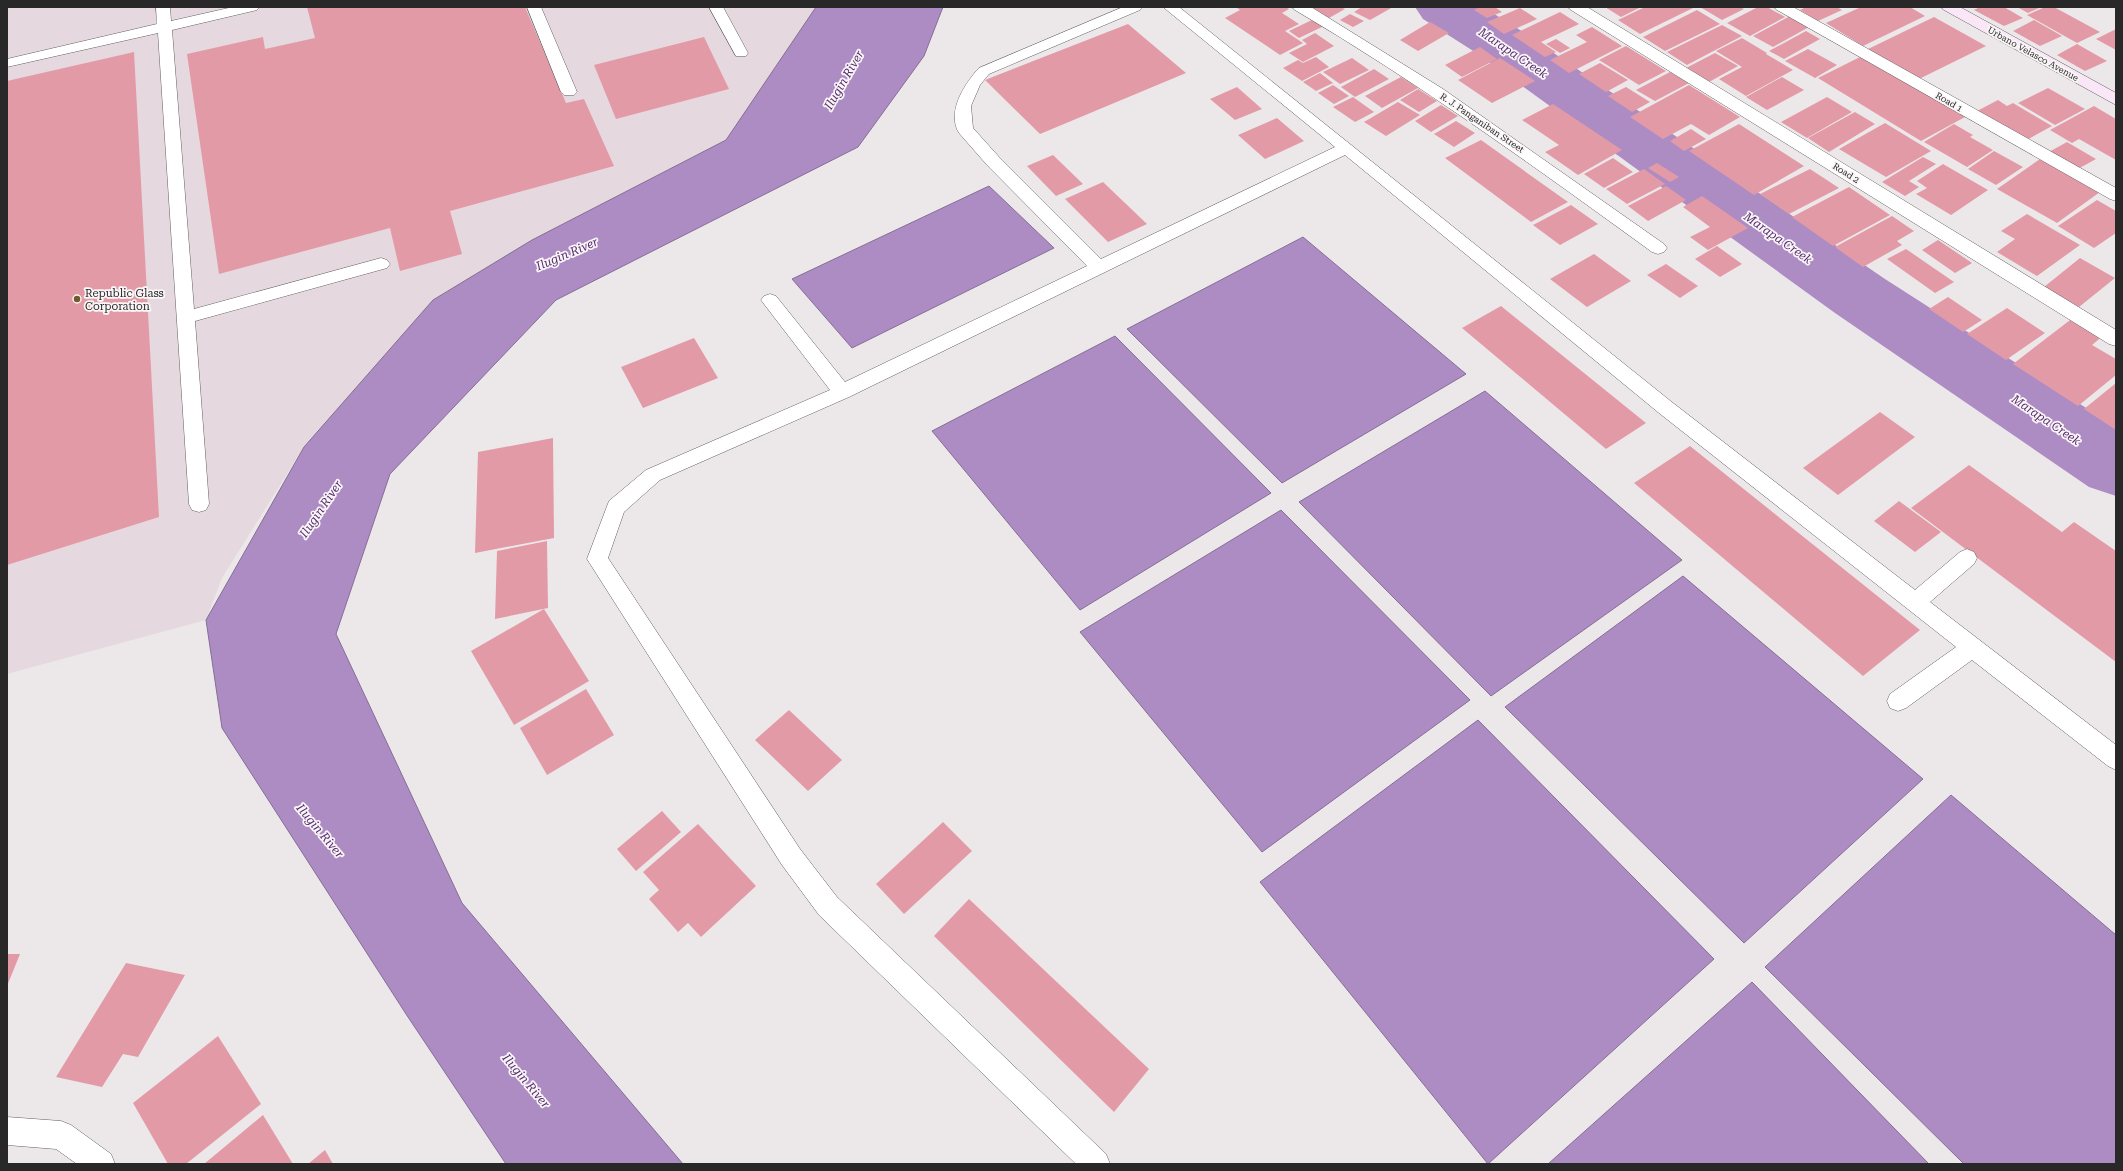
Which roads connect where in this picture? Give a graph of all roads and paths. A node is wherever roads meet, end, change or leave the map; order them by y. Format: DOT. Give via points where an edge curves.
graph roads {
  1 [pos="163,7"];
  2 [pos="252,7"];
  3 [pos="534,7"];
  4 [pos="716,7"];
  5 [pos="1135,7"];
  6 [pos="1170,7"];
  7 [pos="1300,7"];
  8 [pos="1576,7"];
  9 [pos="1782,7"];
  10 [pos="1950,7"];
  11 [pos="165,28"];
  12 [pos="741,53"];
  13 [pos="7,63"];
  14 [pos="569,92"];
  15 [pos="2116,100"];
  16 [pos="1346,148"];
  17 [pos="2116,196"];
  18 [pos="1658,248"];
  19 [pos="381,264"];
  20 [pos="1099,268"];
  21 [pos="770,300"];
  22 [pos="186,317"];
  23 [pos="2116,339"];
  24 [pos="842,392"];
  25 [pos="200,504"];
  26 [pos="1967,558"];
  27 [pos="1915,602"];
  28 [pos="1973,647"];
  29 [pos="1898,701"];
  30 [pos="2116,759"];
  31 [pos="7,1131"];
  32 [pos="101,1164"];
  33 [pos="1096,1164"];
  1 -- 11 [label="lane"];
  2 -- 11 [label="lane"];
  3 -- 14 [label="lane"];
  4 -- 12 [label="lane"];
  5 -- 20 [label="lane" via="984,71 973,83 963,106 965,129 993,161"];
  6 -- 16 [label="lane"];
  7 -- 18 [label="street, R. J. Panganiban Street" via="1342,31 1486,124"];
  8 -- 23 [label="street, Road 2"];
  9 -- 17 [label="street, Road 1"];
  10 -- 15 [label="main road, Urbano Velasco Avenue"];
  11 -- 13 [label="lane"];
  11 -- 22 [label="lane"];
  16 -- 20 [label="lane"];
  16 -- 27 [label="lane" via="1666,408"];
  19 -- 22 [label="lane"];
  20 -- 24 [label="lane"];
  21 -- 24 [label="lane"];
  22 -- 25 [label="lane"];
  24 -- 33 [label="lane" via="653,475 616,507 597,559 787,850 828,906"];
  26 -- 27 [label="lane"];
  27 -- 28 [label="lane"];
  28 -- 29 [label="lane"];
  28 -- 30 [label="lane"];
  31 -- 32 [label="street" via="62,1135"];
}
